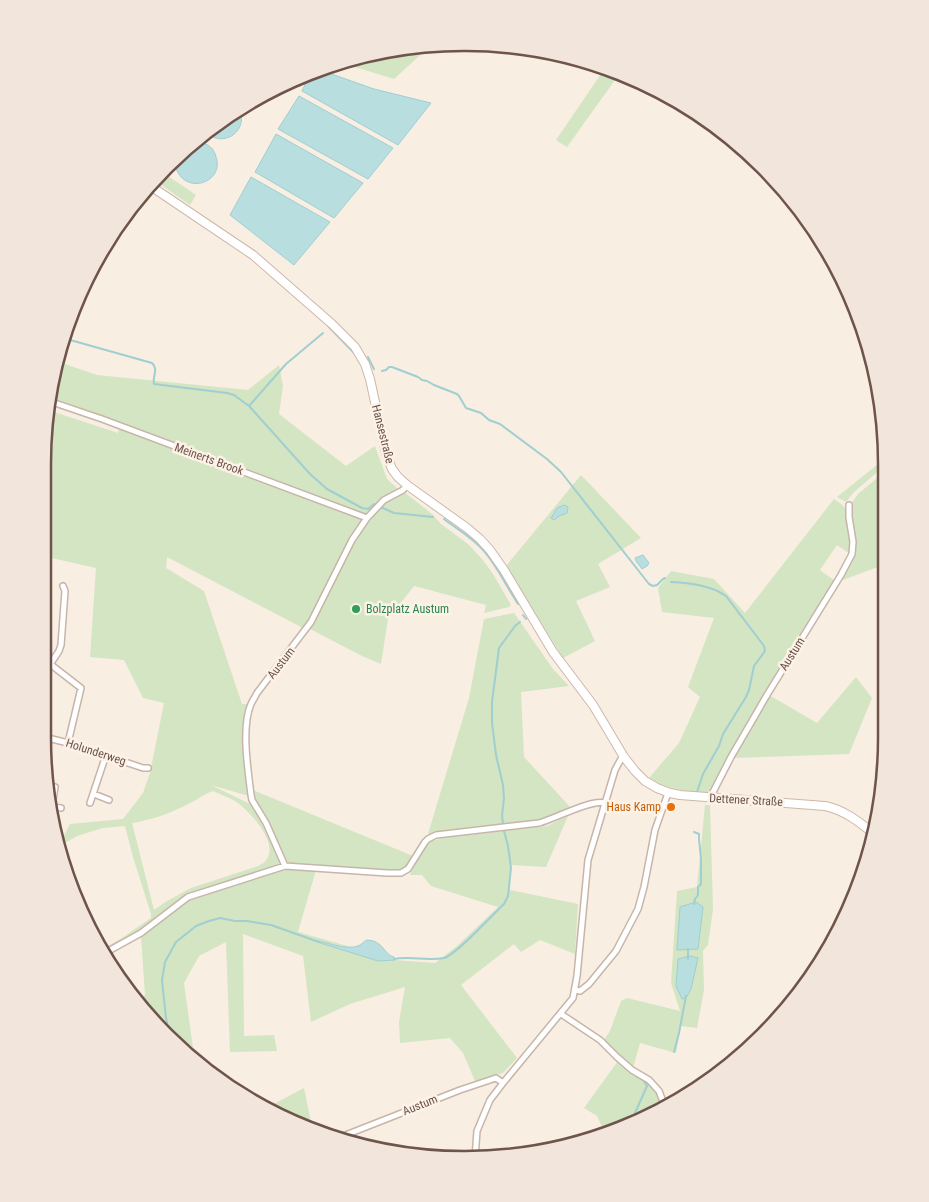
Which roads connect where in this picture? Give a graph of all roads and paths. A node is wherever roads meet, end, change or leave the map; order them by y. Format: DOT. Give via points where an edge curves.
graph roads {
  1 [pos="156,190"];
  2 [pos="56,403"];
  3 [pos="407,485"];
  4 [pos="849,505"];
  5 [pos="367,518"];
  6 [pos="63,586"];
  7 [pos="51,662"];
  8 [pos="51,665"];
  9 [pos="51,739"];
  10 [pos="68,742"];
  11 [pos="106,755"];
  12 [pos="624,756"];
  13 [pos="148,768"];
  14 [pos="668,792"];
  15 [pos="94,794"];
  16 [pos="710,798"];
  17 [pos="109,800"];
  18 [pos="90,803"];
  19 [pos="604,803"];
  20 [pos="57,808"];
  21 [pos="61,808"];
  22 [pos="868,828"];
  23 [pos="285,866"];
  24 [pos="111,950"];
  25 [pos="575,990"];
  26 [pos="561,1014"];
  27 [pos="503,1082"];
  28 [pos="662,1100"];
  29 [pos="348,1134"];
  30 [pos="475,1151"];
  1 -- 3 [label="street, Hansestraße" via="253,255 355,347 370,379 388,462"];
  2 -- 5 [label="street, Meinerts Brook"];
  3 -- 5 [label="street, Austum" via="384,500"];
  3 -- 12 [label="street, Hansestraße" via="474,534 493,554 553,652 594,705"];
  4 -- 16 [label="street, Austum" via="852,554 766,695"];
  5 -- 23 [label="street, Austum" via="352,540 311,622 251,704 246,746 252,800"];
  6 -- 7 [label="street" via="61,645"];
  8 -- 10 [label="street" via="81,688"];
  9 -- 10 [label="street, Holunderweg"];
  10 -- 11 [label="street, Holunderweg"];
  11 -- 13 [label="street, Holunderweg"];
  11 -- 15 [label="street"];
  12 -- 14 [label="street, Dettener Straße" via="645,781"];
  12 -- 19 [label="street" via="617,765"];
  14 -- 16 [label="street, Dettener Straße"];
  14 -- 25 [label="street" via="638,909 616,951 589,984 580,991"];
  15 -- 17 [label="street"];
  15 -- 18 [label="street"];
  16 -- 22 [label="street, Dettener Straße" via="825,806 848,814"];
  19 -- 23 [label="street" via="539,823 436,835 425,842 408,869 401,873"];
  19 -- 25 [label="street" via="588,860"];
  20 -- 21 [label="street"];
  23 -- 24 [label="street" via="188,897 141,933"];
  25 -- 26 [label="street"];
  26 -- 27 [label="street"];
  26 -- 28 [label="street" via="600,1040 632,1070 649,1080"];
  27 -- 29 [label="street, Austum" via="496,1078 460,1090"];
  27 -- 30 [label="street" via="490,1100 476,1131"];
}
